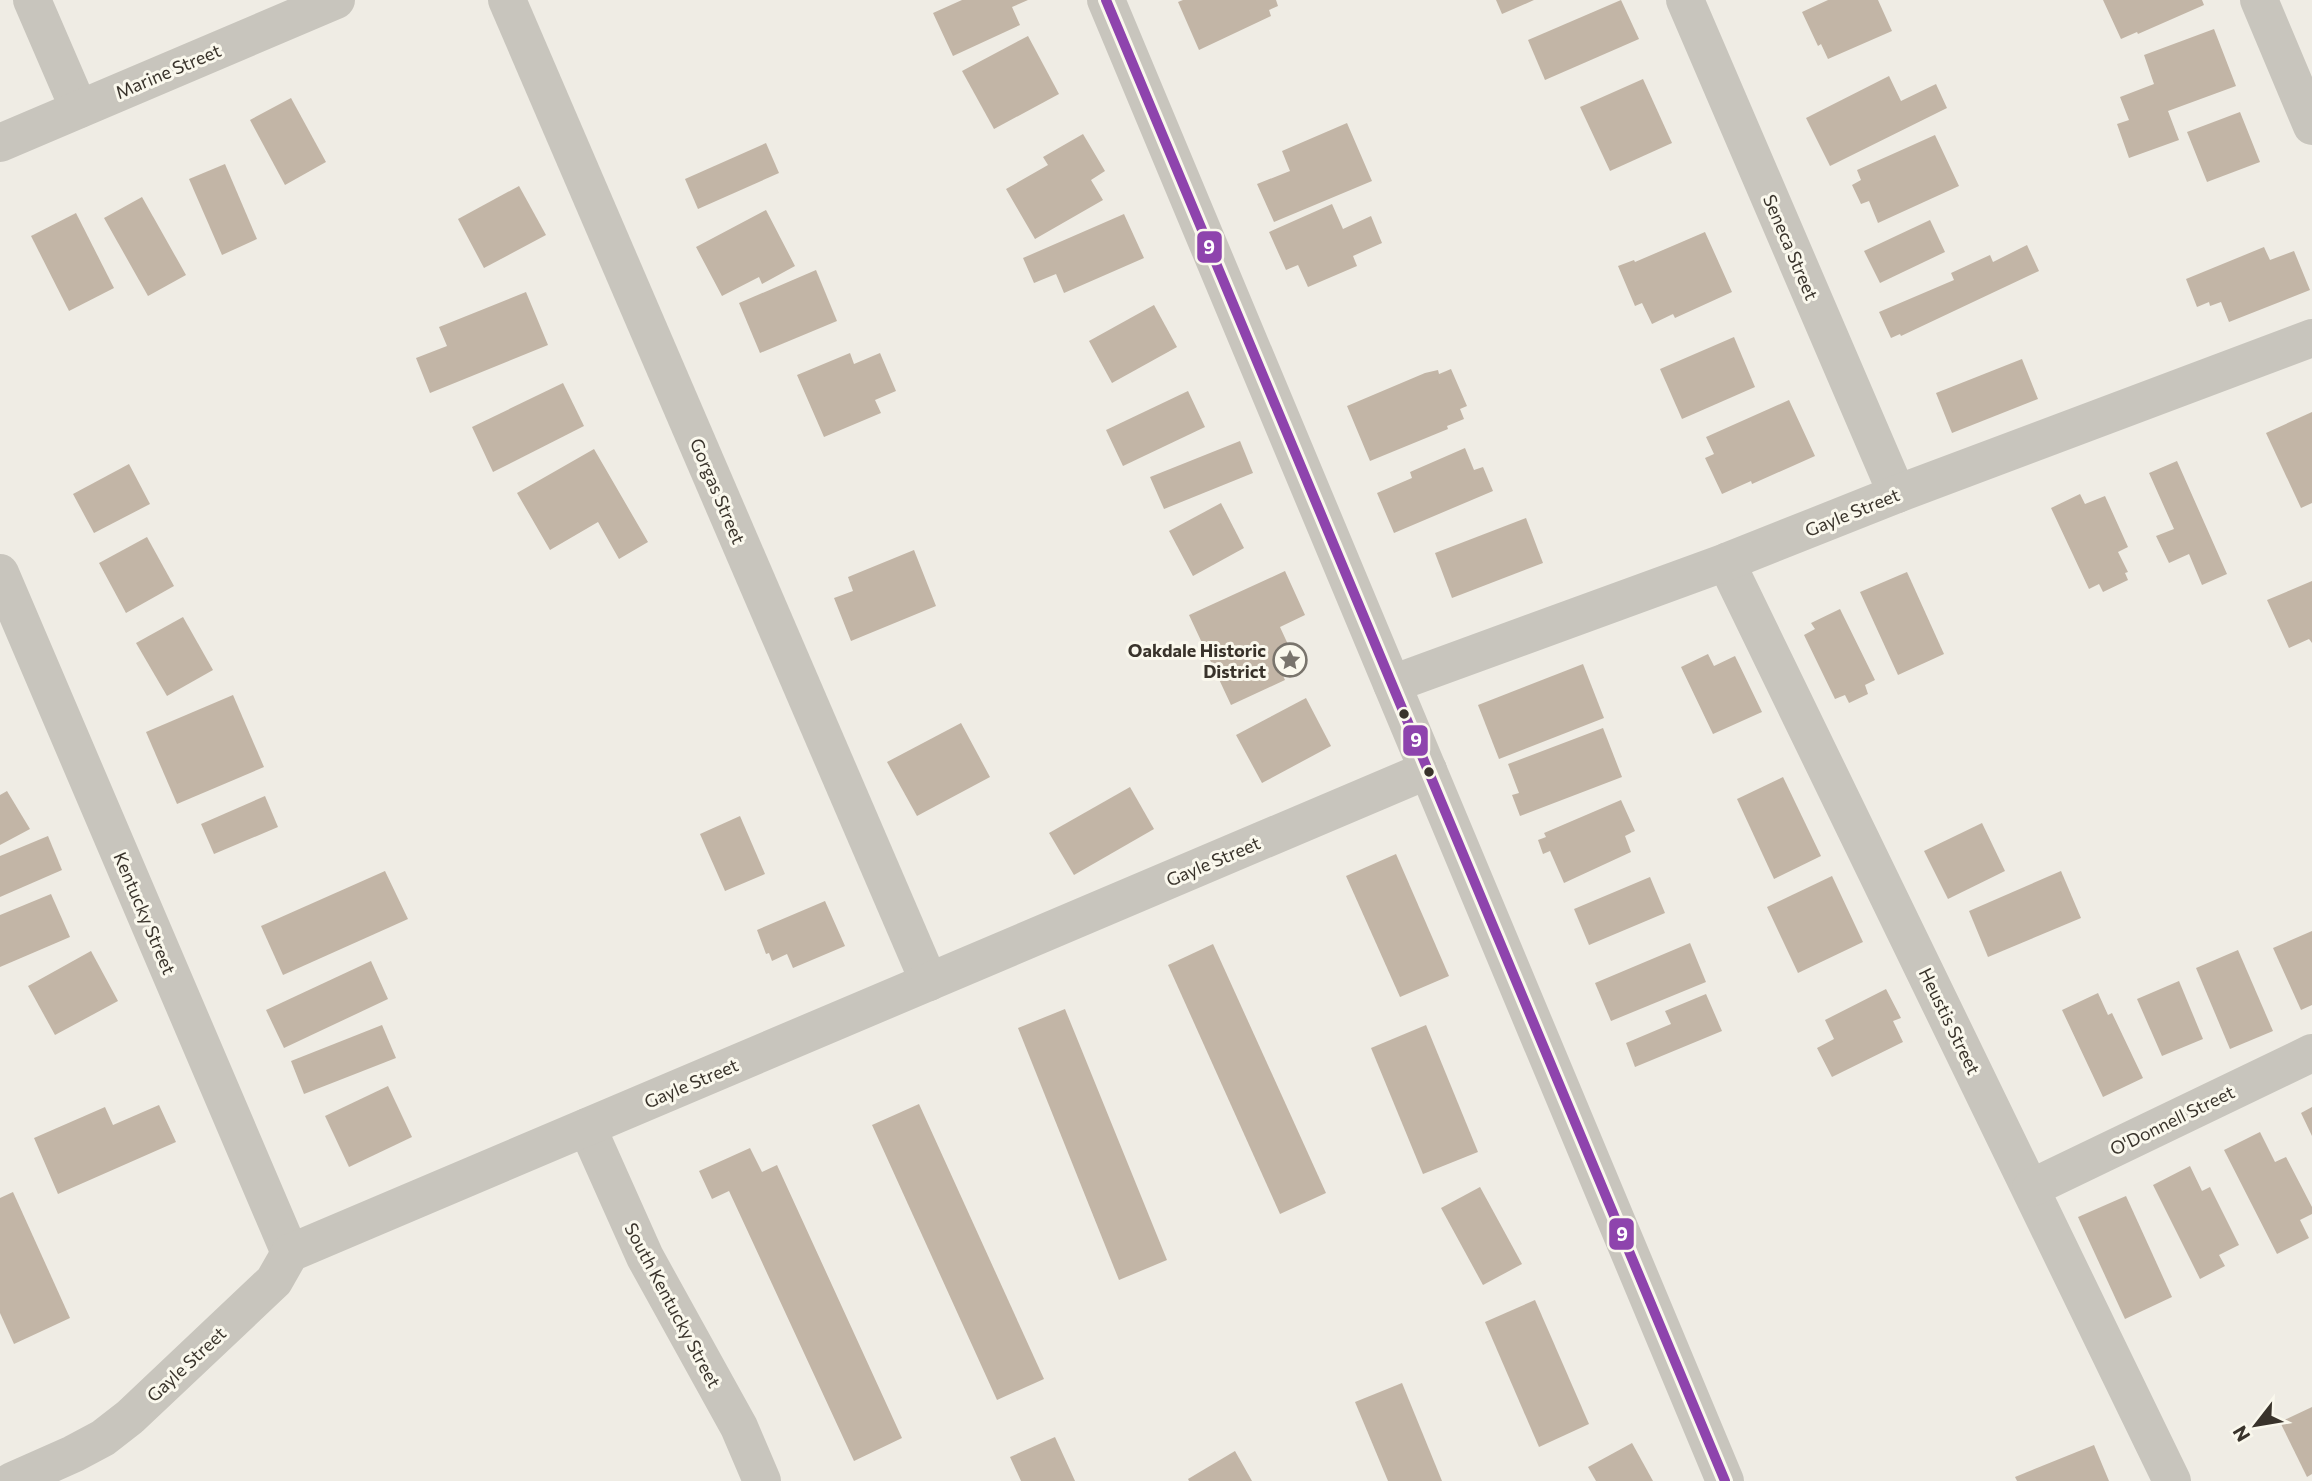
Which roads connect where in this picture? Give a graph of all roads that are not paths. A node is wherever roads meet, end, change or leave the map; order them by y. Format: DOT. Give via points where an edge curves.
graph roads {
  1 [pos="32,0"];
  2 [pos="336,0"];
  3 [pos="507,0"];
  4 [pos="1106,0"];
  5 [pos="1685,0"];
  6 [pos="2259,0"];
  7 [pos="79,109"];
  8 [pos="2312,126"];
  9 [pos="0,143"];
  10 [pos="2312,338"];
  11 [pos="1897,494"];
  12 [pos="1726,562"];
  13 [pos="0,573"];
  14 [pos="1392,684"];
  15 [pos="1428,770"];
  16 [pos="929,982"];
  17 [pos="2312,1053"];
  18 [pos="587,1127"];
  19 [pos="2031,1188"];
  20 [pos="290,1253"];
  21 [pos="12,1481"];
  22 [pos="762,1481"];
  23 [pos="1725,1481"];
  24 [pos="2172,1481"];
  1 -- 7 [label="street"];
  2 -- 7 [label="street, Marine Street"];
  3 -- 16 [label="street, Gorgas Street"];
  4 -- 14 [label="street"];
  5 -- 11 [label="street, Seneca Street"];
  6 -- 8 [label="street"];
  7 -- 9 [label="street, Marine Street"];
  10 -- 11 [label="street, Gayle Street"];
  11 -- 12 [label="street, Gayle Street"];
  12 -- 14 [label="street, Gayle Street"];
  12 -- 19 [label="street, Heustis Street"];
  13 -- 20 [label="street, Kentucky Street"];
  14 -- 15 [label="street"];
  15 -- 16 [label="street, Gayle Street"];
  15 -- 23 [label="street"];
  16 -- 18 [label="street, Gayle Street"];
  17 -- 19 [label="street, O'Donnell Street"];
  18 -- 20 [label="street, Gayle Street"];
  18 -- 22 [label="street, South Kentucky Street" via="645,1257 739,1427"];
  19 -- 24 [label="street, Heustis Street"];
  20 -- 21 [label="street, Gayle Street" via="274,1281 130,1417 83,1449"];
}
